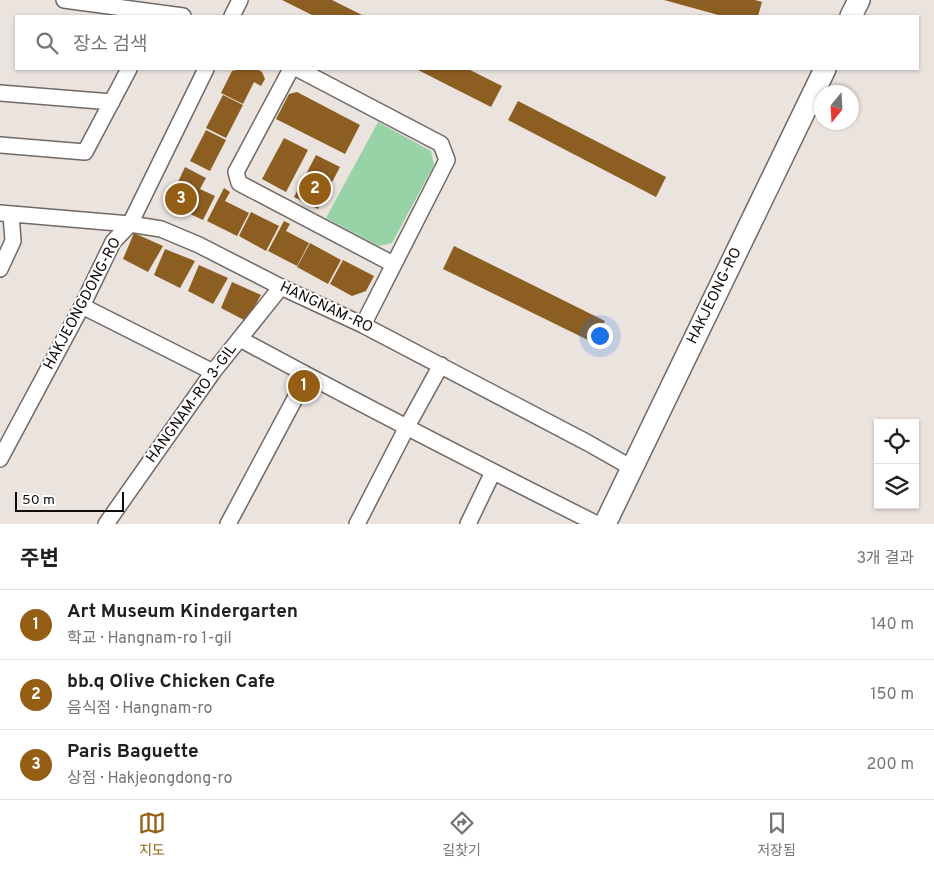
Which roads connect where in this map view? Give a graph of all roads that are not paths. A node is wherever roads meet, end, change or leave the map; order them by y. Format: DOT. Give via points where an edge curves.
graph roads {
  1 [pos="64,0"];
  2 [pos="240,0"];
  3 [pos="859,0"];
  4 [pos="154,14"];
  5 [pos="168,15"];
  6 [pos="232,15"];
  7 [pos="852,15"];
  8 [pos="128,70"];
  9 [pos="206,70"];
  10 [pos="289,70"];
  11 [pos="300,70"];
  12 [pos="825,70"];
  13 [pos="0,93"];
  14 [pos="112,102"];
  15 [pos="0,145"];
  16 [pos="6,214"];
  17 [pos="130,224"];
  18 [pos="393,264"];
  19 [pos="0,269"];
  20 [pos="281,287"];
  21 [pos="82,306"];
  22 [pos="363,325"];
  23 [pos="240,340"];
  24 [pos="441,365"];
  25 [pos="213,372"];
  26 [pos="307,376"];
  27 [pos="407,427"];
  28 [pos="0,460"];
  29 [pos="632,468"];
  30 [pos="493,472"];
  31 [pos="106,524"];
  32 [pos="228,524"];
  33 [pos="356,524"];
  34 [pos="468,524"];
  35 [pos="597,524"];
  36 [pos="605,524"];
  1 -- 4 [label="street"];
  2 -- 6 [label="street"];
  3 -- 7 [label="main road"];
  4 -- 5 [label="street"];
  8 -- 14 [label="street"];
  9 -- 17 [label="street, HAKJEONGDONG-RO"];
  10 -- 18 [label="street" via="236,172 239,183"];
  11 -- 18 [label="street" via="441,144 447,160"];
  12 -- 29 [label="main road, HAKJEONG-RO"];
  13 -- 14 [label="street"];
  14 -- 15 [label="street" via="85,152"];
  16 -- 17 [label="street, HANGNAM-RO"];
  16 -- 19 [label="street" via="13,241"];
  17 -- 20 [label="street, HANGNAM-RO" via="161,229"];
  17 -- 21 [label="street, HAKJEONGDONG-RO" via="113,242"];
  18 -- 22 [label="street"];
  20 -- 22 [label="street, HANGNAM-RO"];
  20 -- 23 [label="street, HANGNAM-RO 3-GIL"];
  21 -- 25 [label="street"];
  21 -- 28 [label="street, HAKJEONGDONG-RO"];
  22 -- 24 [label="street, HANGNAM-RO"];
  23 -- 25 [label="street, HANGNAM-RO 3-GIL"];
  23 -- 26 [label="street"];
  24 -- 27 [label="street"];
  24 -- 29 [label="street, HANGNAM-RO"];
  25 -- 31 [label="street, HANGNAM-RO 3-GIL"];
  26 -- 27 [label="street"];
  26 -- 32 [label="street"];
  27 -- 30 [label="street"];
  27 -- 33 [label="street"];
  29 -- 36 [label="main road, HAKJEONG-RO"];
  30 -- 34 [label="street"];
  30 -- 35 [label="street"];
}
